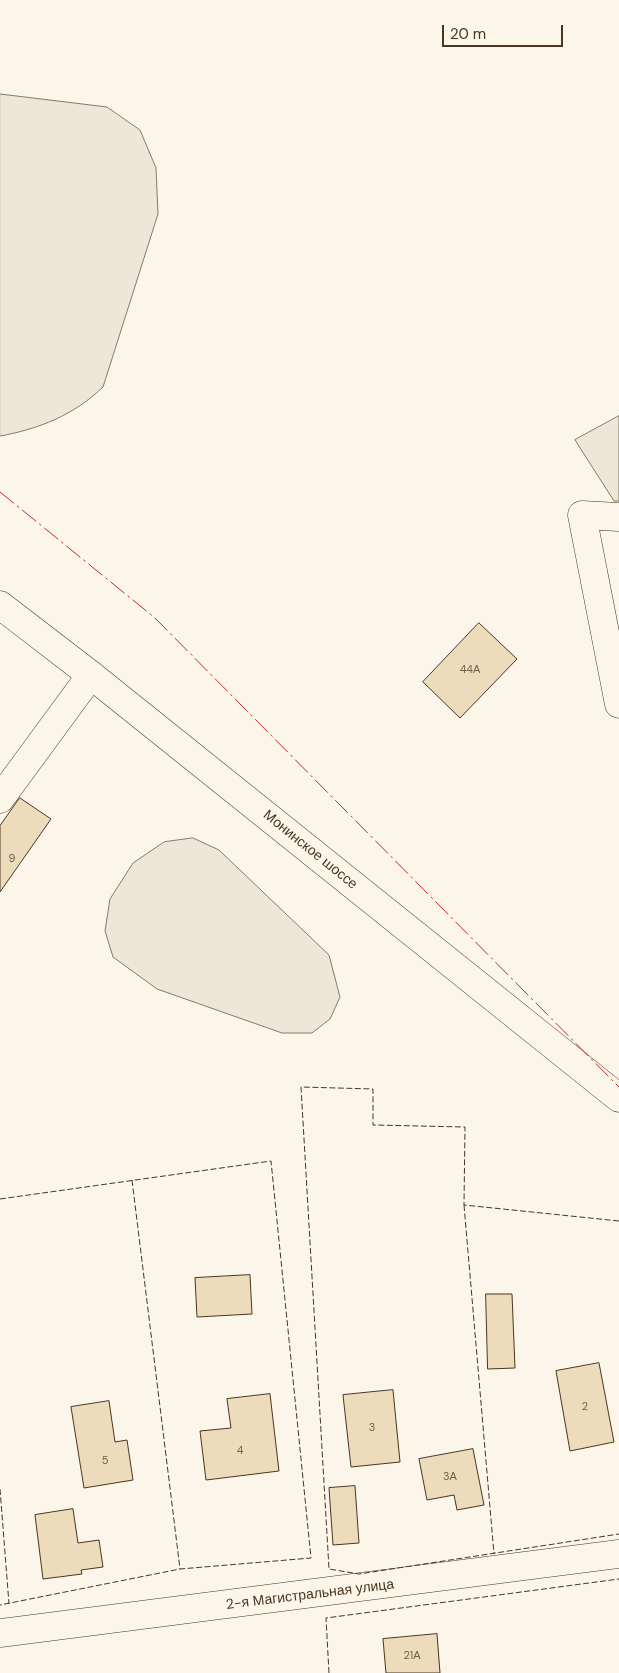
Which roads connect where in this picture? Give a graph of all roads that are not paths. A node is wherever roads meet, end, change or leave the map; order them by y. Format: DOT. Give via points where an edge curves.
graph roads {
  1 [pos="619,517"];
  2 [pos="0,605"];
  3 [pos="90,675"];
  4 [pos="619,704"];
  5 [pos="0,799"];
  6 [pos="619,1098"];
  7 [pos="619,1554"];
  8 [pos="0,1633"];
  1 -- 4 [label="main road" via="582,515"];
  2 -- 3 [label="main road, Монинское шоссе"];
  3 -- 5 [label="main road"];
  3 -- 6 [label="main road, Монинское шоссе"];
  7 -- 8 [label="main road, 2-я Магистральная улица"];
}
